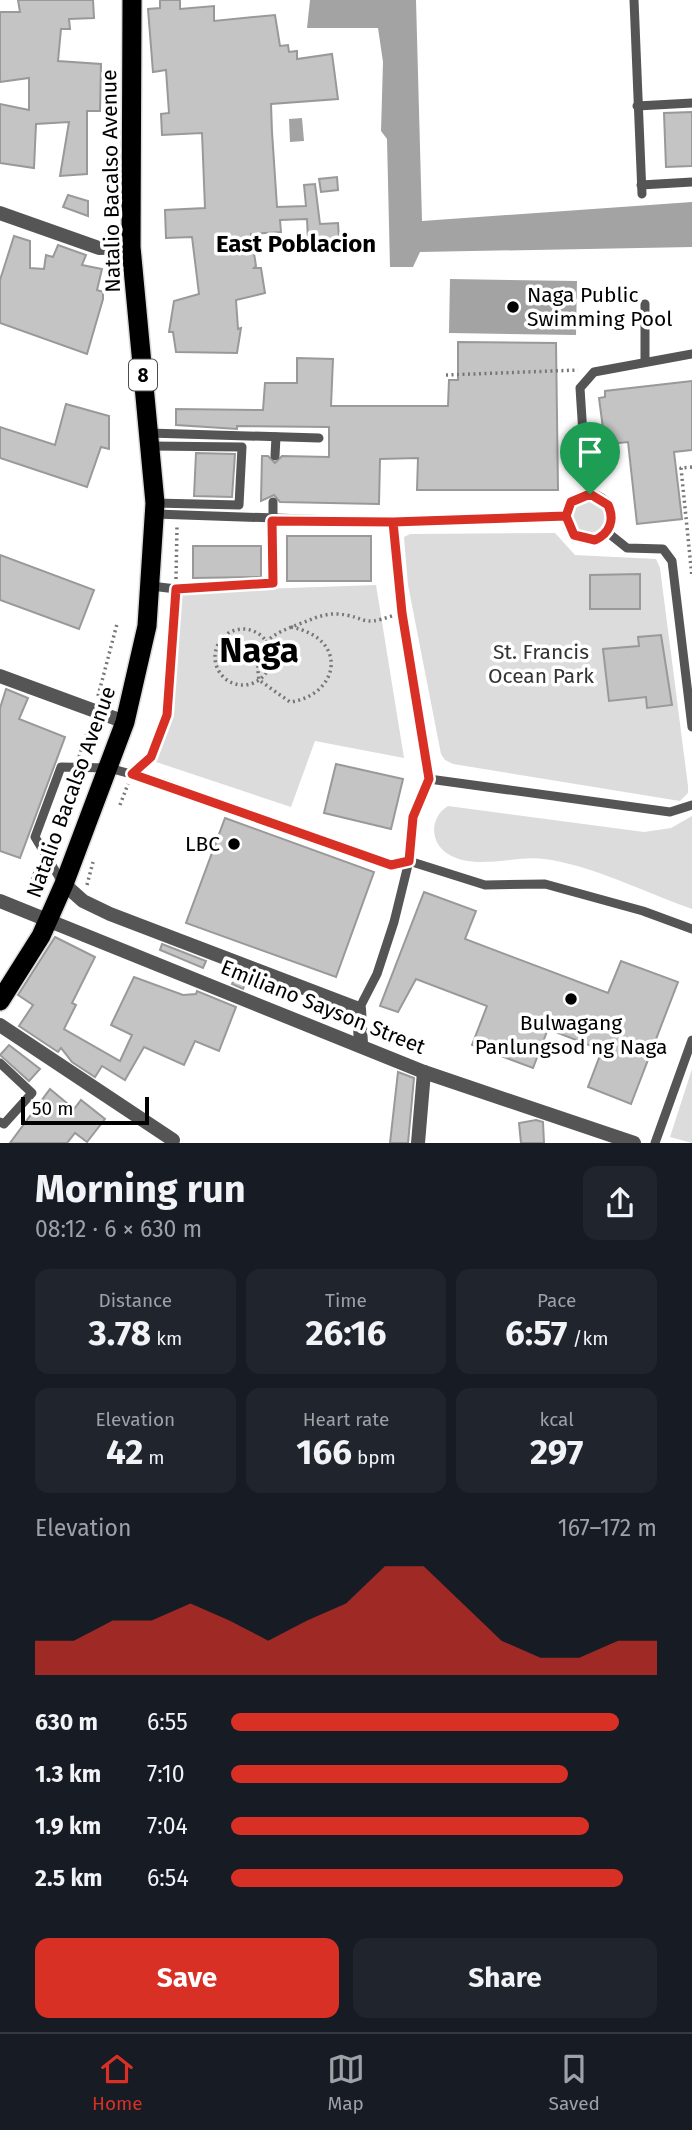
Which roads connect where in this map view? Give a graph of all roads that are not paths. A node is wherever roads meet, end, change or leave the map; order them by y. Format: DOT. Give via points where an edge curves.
graph roads {
  1 [pos="132,0"];
  2 [pos="634,0"];
  3 [pos="692,103"];
  4 [pos="637,106"];
  5 [pos="692,182"];
  6 [pos="0,213"];
  7 [pos="131,247"];
  8 [pos="645,304"];
  9 [pos="692,354"];
  10 [pos="645,362"];
  11 [pos="276,437"];
  12 [pos="319,438"];
  13 [pos="149,439"];
  14 [pos="275,456"];
  15 [pos="590,494"];
  16 [pos="273,502"];
  17 [pos="155,509"];
  18 [pos="566,516"];
  19 [pos="272,521"];
  20 [pos="393,522"];
  21 [pos="607,532"];
  22 [pos="151,586"];
  23 [pos="0,676"];
  24 [pos="125,722"];
  25 [pos="692,726"];
  26 [pos="109,768"];
  27 [pos="429,779"];
  28 [pos="692,805"];
  29 [pos="409,861"];
  30 [pos="64,884"];
  31 [pos="0,901"];
  32 [pos="47,922"];
  33 [pos="692,929"];
  34 [pos="0,1001"];
  35 [pos="359,1009"];
  36 [pos="0,1026"];
  37 [pos="692,1040"];
  38 [pos="361,1044"];
  39 [pos="0,1063"];
  40 [pos="424,1072"];
  41 [pos="0,1122"];
  42 [pos="173,1140"];
  43 [pos="418,1143"];
  44 [pos="634,1143"];
  45 [pos="655,1143"];
  1 -- 7 [label="highway, Natalio Bacalso Avenue / 8"];
  2 -- 4 [label="lane"];
  3 -- 4 [label="lane"];
  4 -- 5 [label="lane" via="641,190"];
  6 -- 7 [label="street" via="99,248"];
  7 -- 13 [label="highway, Natalio Bacalso Avenue / 8"];
  8 -- 10 [label="lane"];
  9 -- 10 [label="lane"];
  10 -- 15 [label="lane" via="594,372 580,388"];
  11 -- 12 [label="lane"];
  11 -- 13 [label="lane"];
  11 -- 14 [label="lane"];
  13 -- 17 [label="highway, Natalio Bacalso Avenue / 8"];
  13 -- 17 [label="lane" via="242,447 239,505"];
  15 -- 18 [label="lane" via="571,502"];
  15 -- 21 [label="lane" via="604,499 611,511"];
  16 -- 19 [label="lane"];
  17 -- 19 [label="lane" via="177,516"];
  17 -- 22 [label="highway, Natalio Bacalso Avenue / 8"];
  18 -- 20 [label="lane"];
  18 -- 21 [label="lane" via="569,529 580,538 595,540"];
  19 -- 20 [label="lane"];
  19 -- 22 [label="lane" via="273,583 176,589"];
  20 -- 27 [label="lane" via="402,613"];
  21 -- 25 [label="lane" via="627,548 663,549 672,561"];
  22 -- 24 [label="highway, Natalio Bacalso Avenue / 8" via="145,638"];
  23 -- 24 [label="street"];
  24 -- 26 [label="highway, Natalio Bacalso Avenue / 8"];
  26 -- 29 [label="lane" via="391,865"];
  26 -- 30 [label="highway, Natalio Bacalso Avenue / 8"];
  26 -- 30 [label="lane" via="61,767 35,837"];
  27 -- 28 [label="lane" via="670,812"];
  27 -- 29 [label="lane" via="413,817"];
  29 -- 33 [label="lane" via="485,885 545,884"];
  29 -- 35 [label="lane" via="386,948"];
  30 -- 32 [label="highway, Natalio Bacalso Avenue / 8"];
  30 -- 35 [label="street, Emiliano Sayson Street" via="82,901 110,914"];
  31 -- 32 [label="street, Emiliano Sayson Street"];
  32 -- 34 [label="highway, Natalio Bacalso Avenue / 8"];
  32 -- 38 [label="street, Emiliano Sayson Street"];
  35 -- 38 [label="street"];
  36 -- 42 [label="street"];
  37 -- 45 [label="lane"];
  38 -- 40 [label="street, Emiliano Sayson Street"];
  39 -- 41 [label="lane" via="33,1093 4,1124"];
  40 -- 43 [label="street"];
  40 -- 44 [label="street, Emiliano Sayson Street"];
}
